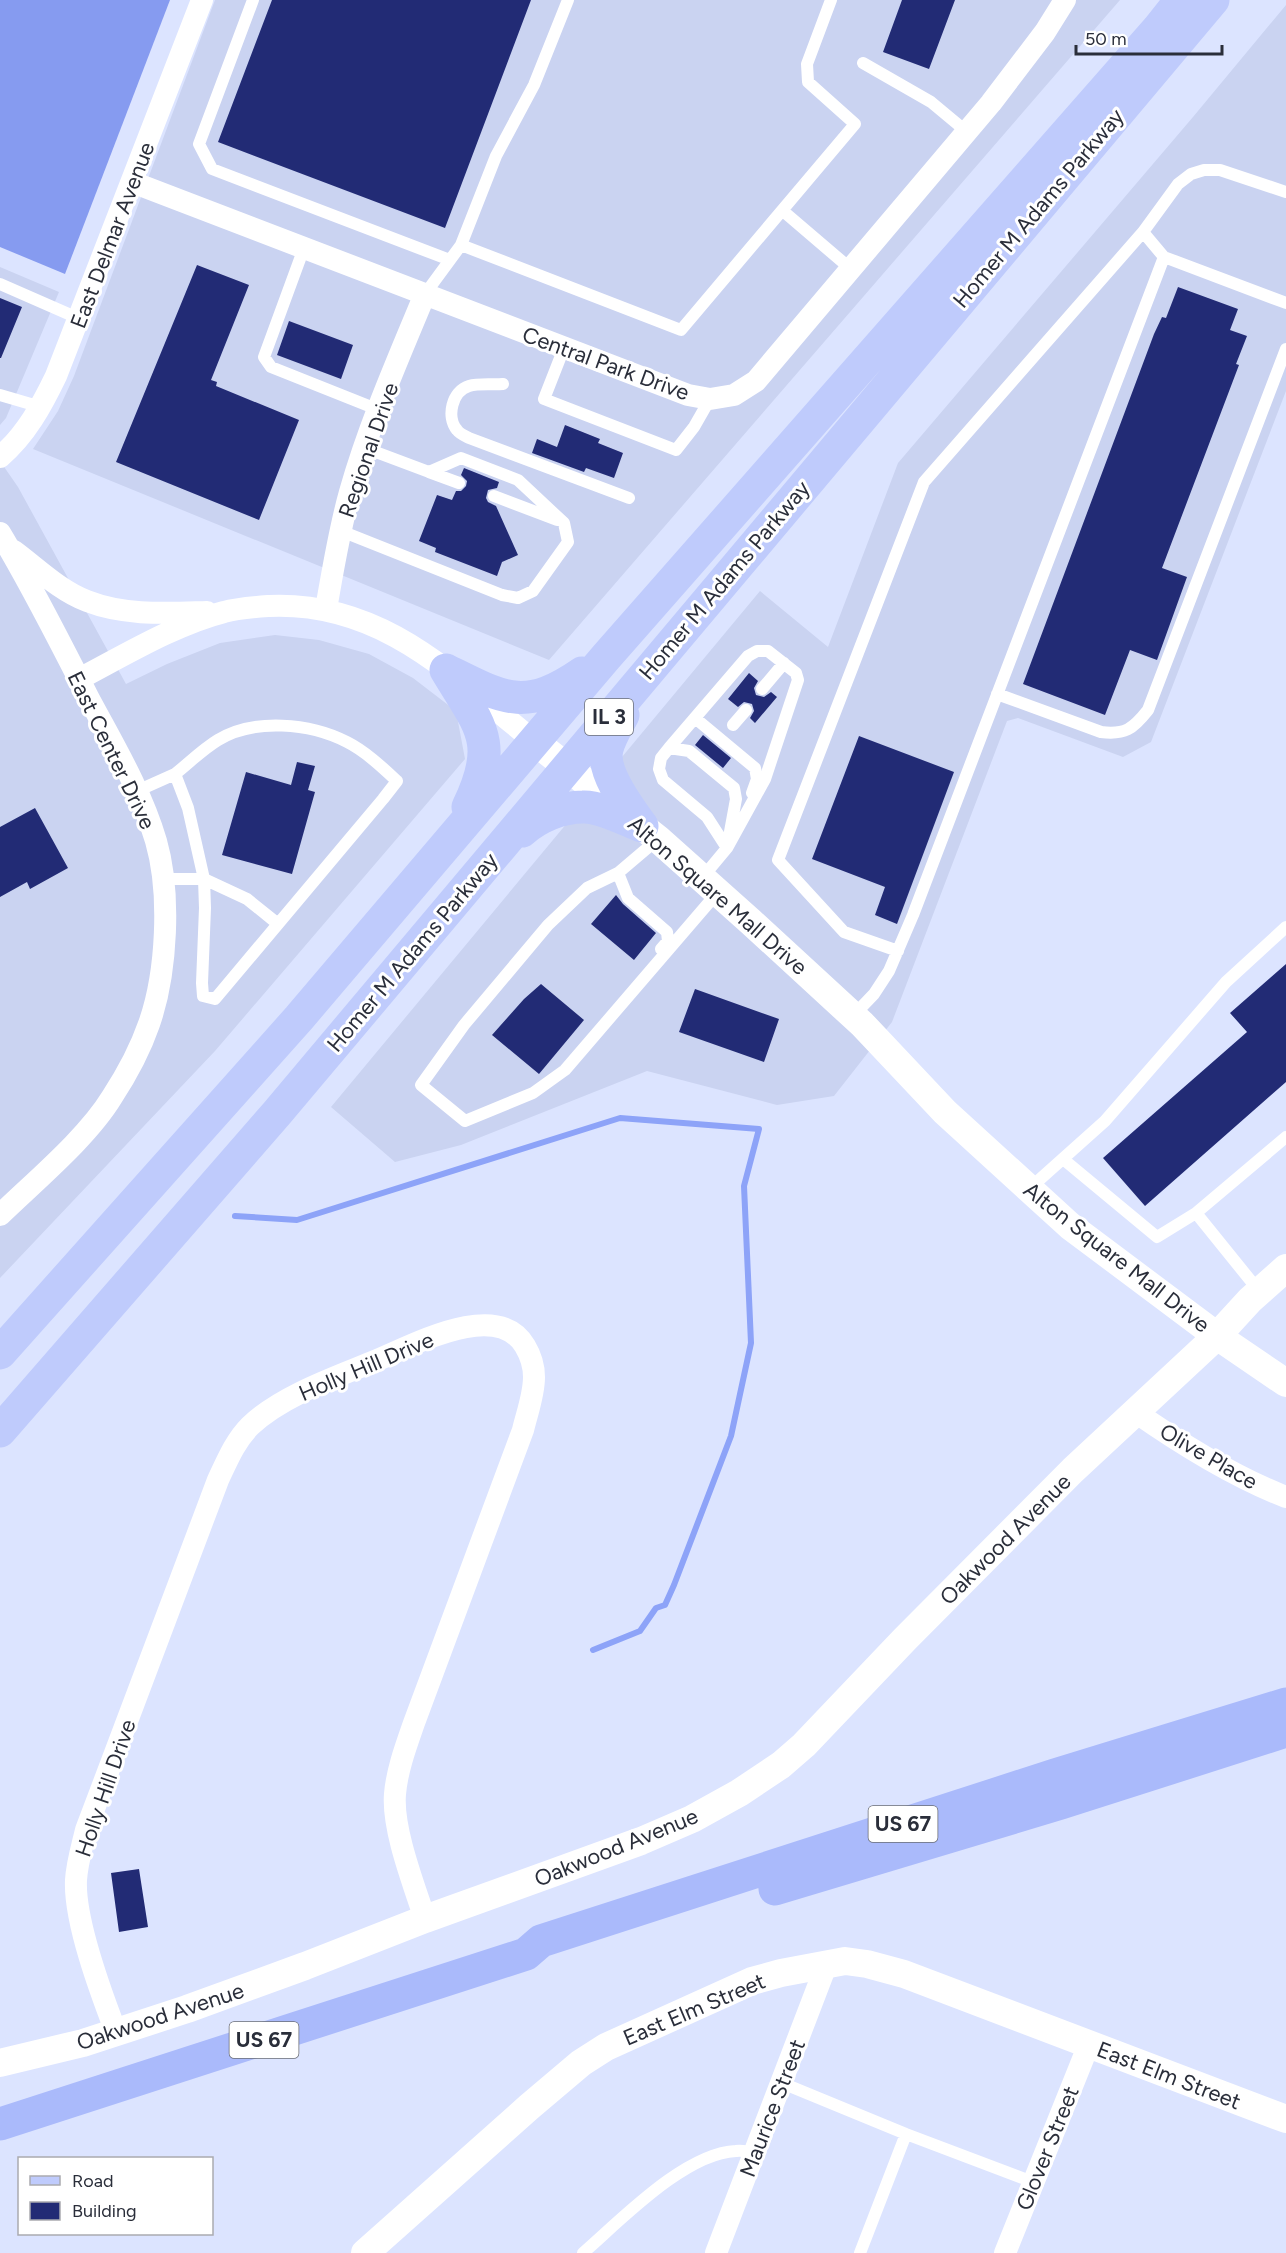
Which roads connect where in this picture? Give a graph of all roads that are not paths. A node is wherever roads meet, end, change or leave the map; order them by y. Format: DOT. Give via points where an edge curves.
graph roads {
  1 [pos="202,0"];
  2 [pos="253,0"];
  3 [pos="568,0"];
  4 [pos="831,0"];
  5 [pos="1065,0"];
  6 [pos="1181,0"];
  7 [pos="1213,0"];
  8 [pos="863,63"];
  9 [pos="967,132"];
  10 [pos="132,182"];
  11 [pos="1286,192"];
  12 [pos="783,211"];
  13 [pos="1143,232"];
  14 [pos="461,245"];
  15 [pos="304,248"];
  16 [pos="1164,256"];
  17 [pos="450,260"];
  18 [pos="852,270"];
  19 [pos="0,284"];
  20 [pos="425,294"];
  21 [pos="1286,303"];
  22 [pos="80,320"];
  23 [pos="564,348"];
  24 [pos="1286,349"];
  25 [pos="503,384"];
  26 [pos="0,395"];
  27 [pos="710,399"];
  28 [pos="41,407"];
  29 [pos="379,410"];
  30 [pos="365,448"];
  31 [pos="0,457"];
  32 [pos="429,472"];
  33 [pos="459,483"];
  34 [pos="494,496"];
  35 [pos="629,498"];
  36 [pos="564,523"];
  37 [pos="341,531"];
  38 [pos="4,540"];
  39 [pos="326,609"];
  40 [pos="224,612"];
  41 [pos="606,657"];
  42 [pos="784,663"];
  43 [pos="446,670"];
  44 [pos="642,677"];
  45 [pos="79,679"];
  46 [pos="762,689"];
  47 [pos="996,694"];
  48 [pos="746,710"];
  49 [pos="695,718"];
  50 [pos="733,725"];
  51 [pos="534,741"];
  52 [pos="669,748"];
  53 [pos="567,767"];
  54 [pos="175,774"];
  55 [pos="137,791"];
  56 [pos="738,827"];
  57 [pos="650,832"];
  58 [pos="454,835"];
  59 [pos="727,848"];
  60 [pos="489,860"];
  61 [pos="618,873"];
  62 [pos="163,879"];
  63 [pos="204,879"];
  64 [pos="710,885"];
  65 [pos="278,924"];
  66 [pos="1286,927"];
  67 [pos="898,951"];
  68 [pos="642,980"];
  69 [pos="853,1016"];
  70 [pos="299,1018"];
  71 [pos="1286,1137"];
  72 [pos="1063,1159"];
  73 [pos="1029,1189"];
  74 [pos="1196,1213"];
  75 [pos="0,1215"];
  76 [pos="1286,1269"];
  77 [pos="1259,1291"];
  78 [pos="0,1328"];
  79 [pos="1217,1336"];
  80 [pos="0,1353"];
  81 [pos="1286,1383"];
  82 [pos="1134,1411"];
  83 [pos="0,1431"];
  84 [pos="1286,1497"];
  85 [pos="1286,1704"];
  86 [pos="1286,1731"];
  87 [pos="425,1919"];
  88 [pos="526,1954"];
  89 [pos="827,1963"];
  90 [pos="116,2032"];
  91 [pos="1089,2044"];
  92 [pos="0,2063"];
  93 [pos="782,2083"];
  94 [pos="1286,2119"];
  95 [pos="0,2124"];
  96 [pos="906,2134"];
  97 [pos="755,2152"];
  98 [pos="1033,2182"];
  99 [pos="365,2253"];
  100 [pos="583,2253"];
  101 [pos="716,2253"];
  102 [pos="860,2253"];
  103 [pos="1005,2253"];
  1 -- 10 [label="street, East Delmar Avenue"];
  2 -- 17 [label="lane" via="199,144 212,169"];
  3 -- 14 [label="lane" via="534,85 496,156"];
  4 -- 12 [label="lane" via="807,64 808,82 855,124"];
  5 -- 9 [label="street, Central Park Drive" via="1045,32"];
  6 -- 41 [label="main road, Homer M Adams Parkway / IL 3"];
  7 -- 44 [label="main road, Homer M Adams Parkway / IL 3"];
  8 -- 9 [label="lane" via="931,102"];
  9 -- 18 [label="street, Central Park Drive"];
  10 -- 15 [label="street, Central Park Drive"];
  10 -- 22 [label="street, East Delmar Avenue"];
  11 -- 13 [label="lane" via="1227,172 1204,170 1178,184"];
  12 -- 14 [label="lane" via="681,330"];
  12 -- 18 [label="lane"];
  13 -- 16 [label="lane"];
  13 -- 67 [label="lane" via="924,482 778,860 844,932"];
  14 -- 17 [label="lane"];
  15 -- 20 [label="street, Central Park Drive"];
  15 -- 29 [label="lane" via="264,357 271,367"];
  16 -- 21 [label="lane"];
  16 -- 47 [label="lane"];
  17 -- 20 [label="lane"];
  18 -- 27 [label="street, Central Park Drive" via="756,381 734,395"];
  19 -- 22 [label="lane"];
  20 -- 23 [label="street, Central Park Drive"];
  20 -- 29 [label="street, Regional Drive"];
  22 -- 28 [label="street, East Delmar Avenue"];
  23 -- 27 [label="street, Central Park Drive" via="688,395"];
  23 -- 27 [label="lane" via="544,399 676,450"];
  24 -- 47 [label="lane" via="1148,710 1128,730 1115,734"];
  25 -- 35 [label="lane" via="468,386 457,394 451,420 458,432"];
  26 -- 28 [label="lane"];
  28 -- 31 [label="street, East Delmar Avenue"];
  29 -- 30 [label="street, Regional Drive"];
  30 -- 32 [label="lane"];
  30 -- 37 [label="street, Regional Drive"];
  32 -- 33 [label="lane"];
  32 -- 36 [label="lane" via="461,458 518,480"];
  34 -- 36 [label="lane"];
  36 -- 37 [label="lane" via="568,542 533,591 518,598"];
  37 -- 39 [label="street, Regional Drive"];
  38 -- 40 [label="street" via="66,590 87,601 113,609"];
  38 -- 45 [label="street, East Center Drive"];
  39 -- 40 [label="street, Alton Square Mall Drive" via="293,605"];
  39 -- 43 [label="street, Alton Square Mall Drive" via="402,639"];
  40 -- 45 [label="street, Alton Square Mall Drive" via="172,632"];
  41 -- 43 [label="main road" via="567,684 536,697 515,699"];
  41 -- 51 [label="main road, Homer M Adams Parkway / IL 3"];
  42 -- 46 [label="lane"];
  42 -- 49 [label="lane" via="768,651 748,656"];
  42 -- 56 [label="lane" via="796,673 796,690 765,779"];
  43 -- 51 [label="street, Alton Square Mall Drive"];
  43 -- 58 [label="main road" via="475,718 484,739 486,758 477,788"];
  44 -- 53 [label="main road, Homer M Adams Parkway / IL 3"];
  44 -- 57 [label="main road" via="606,752 619,793"];
  45 -- 55 [label="street, East Center Drive"];
  47 -- 67 [label="lane"];
  48 -- 50 [label="lane"];
  49 -- 52 [label="lane"];
  49 -- 56 [label="lane" via="755,768 757,779"];
  51 -- 53 [label="street, Alton Square Mall Drive"];
  51 -- 58 [label="main road, Homer M Adams Parkway / IL 3"];
  52 -- 59 [label="lane" via="661,758 663,780 707,817"];
  52 -- 59 [label="lane" via="689,751 734,788 736,799"];
  53 -- 57 [label="street, Alton Square Mall Drive"];
  53 -- 60 [label="main road, Homer M Adams Parkway / IL 3"];
  54 -- 55 [label="lane"];
  54 -- 63 [label="lane" via="188,808"];
  54 -- 65 [label="lane" via="218,739 250,727 285,726 314,730 347,742 397,781"];
  55 -- 62 [label="street, East Center Drive" via="156,840"];
  56 -- 59 [label="lane"];
  57 -- 60 [label="main road" via="584,806 532,822"];
  57 -- 61 [label="lane"];
  57 -- 64 [label="street, Alton Square Mall Drive"];
  58 -- 70 [label="main road, Homer M Adams Parkway / IL 3"];
  59 -- 64 [label="lane"];
  60 -- 83 [label="main road, Homer M Adams Parkway / IL 3" via="277,1113"];
  61 -- 68 [label="lane" via="628,898 667,932 668,941"];
  61 -- 68 [label="lane" via="586,888 548,925 421,1085 465,1121 533,1093 565,1070"];
  62 -- 63 [label="lane"];
  62 -- 75 [label="street, East Center Drive" via="165,934 158,994 133,1062 89,1127"];
  63 -- 65 [label="lane" via="247,899"];
  63 -- 65 [label="lane" via="203,996 215,999"];
  64 -- 68 [label="lane"];
  64 -- 69 [label="street, Alton Square Mall Drive"];
  66 -- 72 [label="lane" via="1226,981 1112,1115"];
  67 -- 69 [label="lane" via="890,971"];
  69 -- 73 [label="street, Alton Square Mall Drive" via="945,1112"];
  70 -- 78 [label="main road"];
  70 -- 80 [label="main road, Homer M Adams Parkway / IL 3"];
  71 -- 74 [label="lane"];
  72 -- 73 [label="lane"];
  72 -- 74 [label="lane" via="1157,1237"];
  73 -- 79 [label="street, Alton Square Mall Drive" via="1070,1226"];
  74 -- 77 [label="lane"];
  76 -- 77 [label="street, Oakwood Avenue"];
  77 -- 79 [label="street, Oakwood Avenue"];
  79 -- 81 [label="street, Alton Square Mall Drive"];
  79 -- 82 [label="street, Oakwood Avenue"];
  82 -- 84 [label="street, Olive Place" via="1225,1468"];
  82 -- 87 [label="street, Oakwood Avenue" via="781,1765 692,1819"];
  85 -- 88 [label="highway, US 67" via="541,1941"];
  86 -- 88 [label="highway, US 67" via="544,1958"];
  87 -- 90 [label="street, Oakwood Avenue"];
  87 -- 90 [label="street, Holly Hill Drive" via="396,1813 394,1795 399,1768 523,1430 533,1389 531,1355 522,1341 489,1325 453,1329 293,1397 249,1427 232,1451 86,1830 78,1861 76,1895 82,1926"];
  88 -- 95 [label="highway, US 67"];
  89 -- 91 [label="street, East Elm Street" via="867,1964 904,1974"];
  89 -- 93 [label="street, Maurice Street"];
  89 -- 99 [label="street, East Elm Street" via="752,1981 606,2047 581,2063"];
  90 -- 92 [label="street, Oakwood Avenue"];
  91 -- 94 [label="street, East Elm Street"];
  91 -- 98 [label="street, Glover Street"];
  93 -- 96 [label="lane"];
  93 -- 97 [label="street, Maurice Street"];
  96 -- 98 [label="lane"];
  96 -- 102 [label="lane"];
  97 -- 100 [label="lane" via="714,2155 688,2167"];
  97 -- 101 [label="street, Maurice Street"];
  98 -- 103 [label="street, Glover Street"];
}
